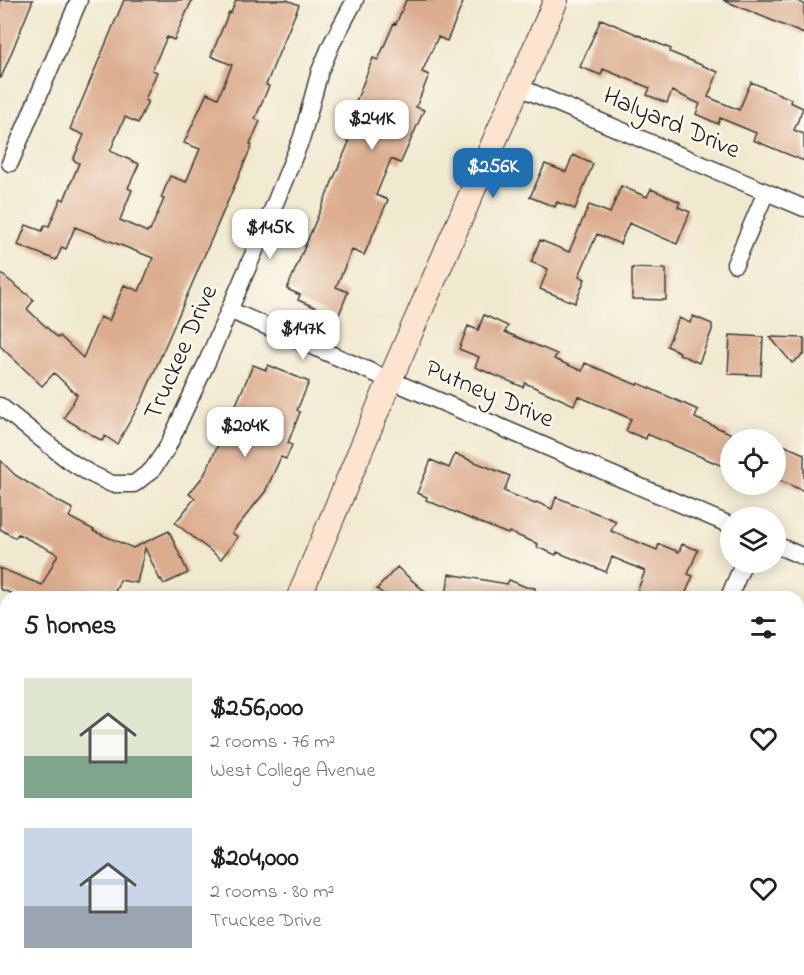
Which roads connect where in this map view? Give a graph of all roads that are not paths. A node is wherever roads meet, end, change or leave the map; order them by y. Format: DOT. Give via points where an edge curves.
graph roads {
  1 [pos="79,0"];
  2 [pos="356,0"];
  3 [pos="556,0"];
  4 [pos="519,87"];
  5 [pos="10,163"];
  6 [pos="766,192"];
  7 [pos="804,208"];
  8 [pos="735,264"];
  9 [pos="229,310"];
  10 [pos="390,381"];
  11 [pos="0,406"];
  12 [pos="720,521"];
  13 [pos="786,549"];
  14 [pos="804,557"];
  15 [pos="739,573"];
  16 [pos="302,591"];
  17 [pos="732,591"];
  1 -- 5 [label="street"];
  2 -- 9 [label="street, Truckee Drive" via="320,70 302,137"];
  3 -- 4 [label="main road"];
  4 -- 6 [label="street, Halyard Drive"];
  4 -- 10 [label="main road"];
  6 -- 7 [label="street, Halyard Drive"];
  6 -- 8 [label="street"];
  9 -- 10 [label="street, Putney Drive"];
  9 -- 11 [label="street, Truckee Drive" via="167,448 152,470 134,484 112,484 89,473"];
  10 -- 12 [label="street, Putney Drive"];
  10 -- 16 [label="main road"];
  13 -- 14 [label="street"];
  15 -- 17 [label="street"];
}
